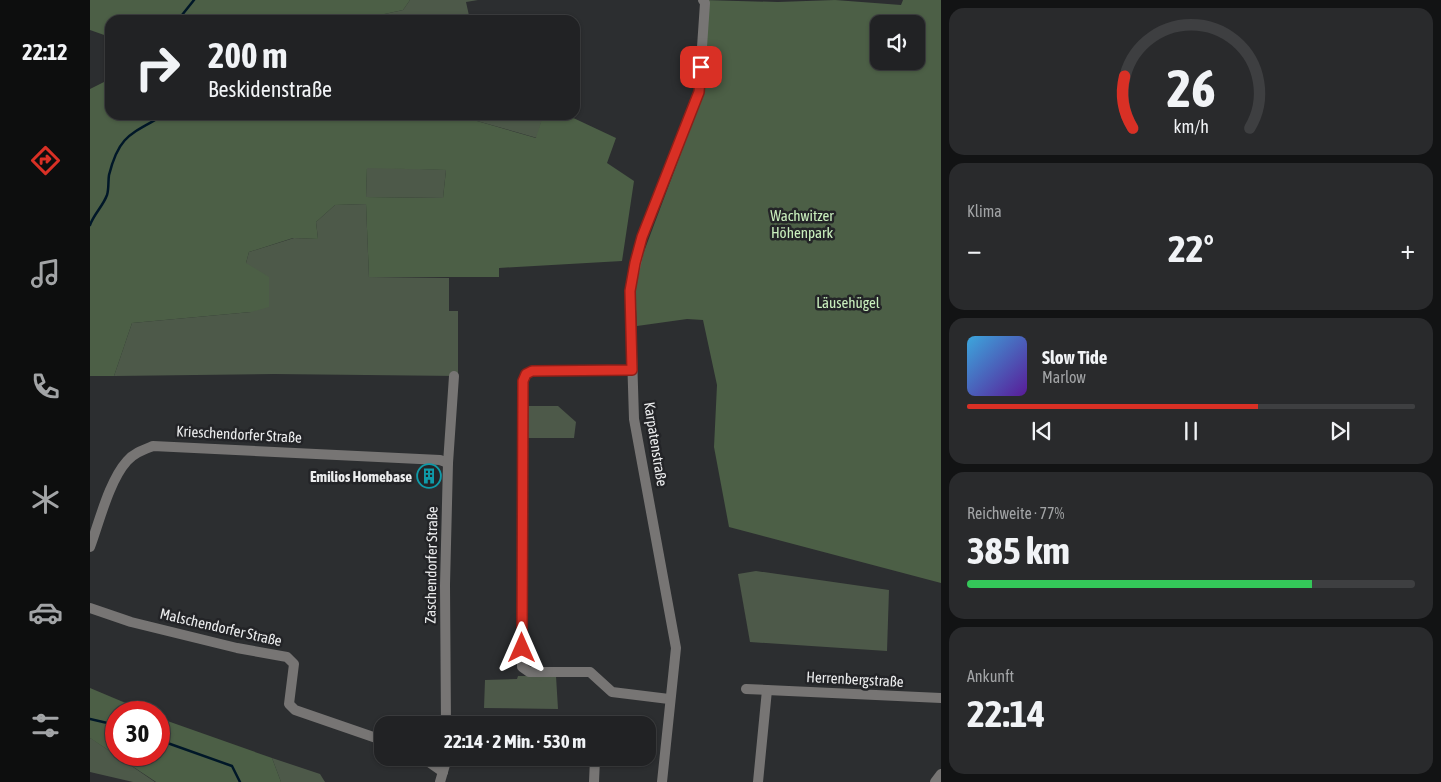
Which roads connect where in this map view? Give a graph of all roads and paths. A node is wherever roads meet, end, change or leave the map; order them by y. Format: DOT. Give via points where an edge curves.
graph roads {
  1 [pos="703,0"];
  2 [pos="632,370"];
  3 [pos="454,376"];
  4 [pos="448,463"];
  5 [pos="90,547"];
  6 [pos="90,608"];
  7 [pos="746,689"];
  8 [pos="767,690"];
  9 [pos="941,698"];
  10 [pos="669,700"];
  11 [pos="446,716"];
  12 [pos="374,737"];
  13 [pos="431,766"];
  14 [pos="595,766"];
  15 [pos="941,774"];
  16 [pos="441,777"];
  17 [pos="594,782"];
  18 [pos="662,782"];
  19 [pos="758,782"];
  20 [pos="935,782"];
  1 -- 2 [label="street, Karpatenstraße" via="699,92 642,237 635,263 630,291"];
  2 -- 10 [label="street, Karpatenstraße" via="634,419 675,634"];
  2 -- 10 [label="street" via="532,371 523,381 522,667 529,672 590,672 612,692"];
  3 -- 4 [label="street, Zaschendorfer Straße"];
  4 -- 5 [label="street, Krieschendorfer Straße" via="440,460 154,446 139,451 118,474"];
  4 -- 11 [label="street, Zaschendorfer Straße"];
  6 -- 12 [label="street, Malschendorfer Straße" via="131,622 287,657 294,664 289,704 295,710"];
  7 -- 8 [label="street, Herrenbergstraße"];
  8 -- 9 [label="street, Herrenbergstraße"];
  8 -- 19 [label="street"];
  10 -- 18 [label="street, Karpatenstraße"];
  13 -- 16 [label="street"];
  14 -- 17 [label="street"];
  15 -- 20 [label="street"];
}
